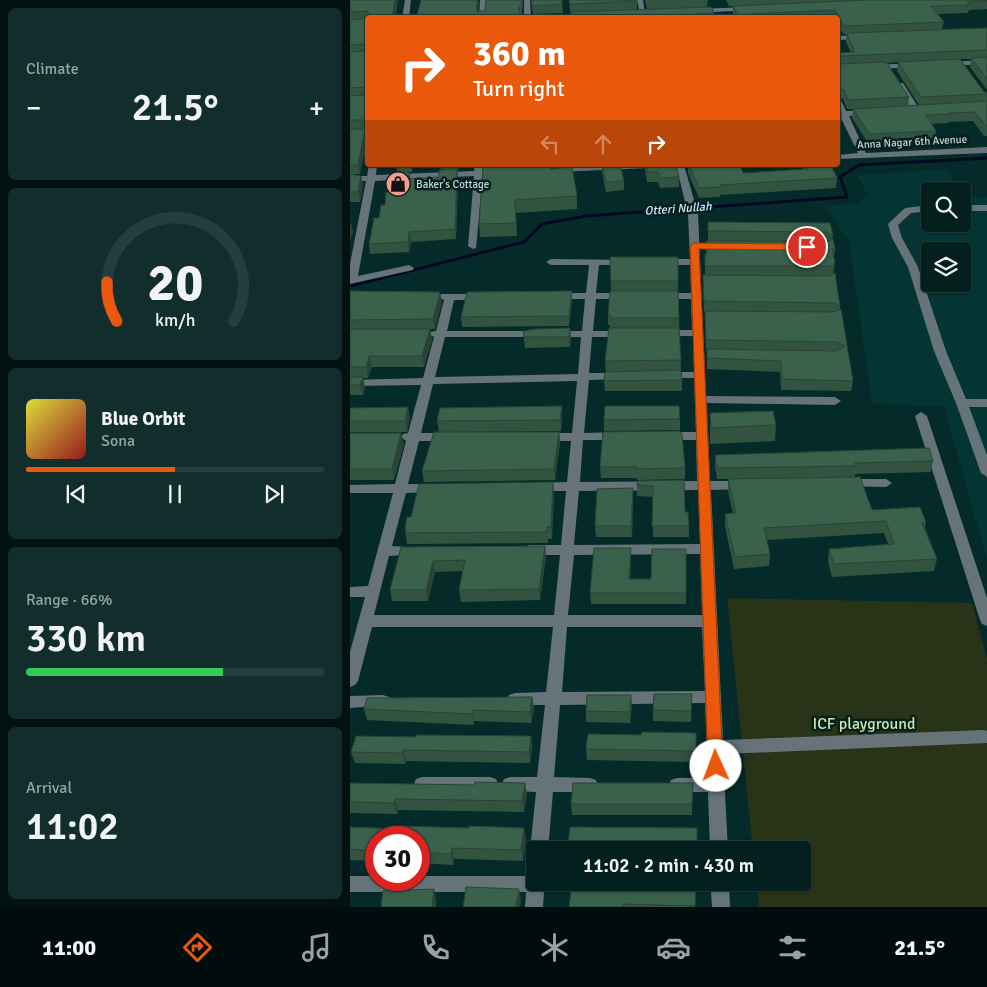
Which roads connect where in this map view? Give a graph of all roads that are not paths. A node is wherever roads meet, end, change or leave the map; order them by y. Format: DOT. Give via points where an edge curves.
graph roads {
  1 [pos="408,0"];
  2 [pos="483,0"];
  3 [pos="527,0"];
  4 [pos="640,0"];
  5 [pos="716,0"];
  6 [pos="760,9"];
  7 [pos="692,12"];
  8 [pos="643,13"];
  9 [pos="653,13"];
  10 [pos="634,14"];
  11 [pos="722,14"];
  12 [pos="406,15"];
  13 [pos="482,15"];
  14 [pos="528,15"];
  15 [pos="866,36"];
  16 [pos="840,38"];
  17 [pos="987,62"];
  18 [pos="925,65"];
  19 [pos="934,65"];
  20 [pos="889,67"];
  21 [pos="840,69"];
  22 [pos="840,107"];
  23 [pos="916,110"];
  24 [pos="880,112"];
  25 [pos="843,114"];
  26 [pos="365,133"];
  27 [pos="350,134"];
  28 [pos="987,150"];
  29 [pos="863,155"];
  30 [pos="840,156"];
  31 [pos="373,167"];
  32 [pos="608,167"];
  33 [pos="680,167"];
  34 [pos="478,169"];
  35 [pos="545,170"];
  36 [pos="507,172"];
  37 [pos="370,178"];
  38 [pos="350,179"];
  39 [pos="971,208"];
  40 [pos="987,208"];
  41 [pos="921,209"];
  42 [pos="361,227"];
  43 [pos="350,228"];
  44 [pos="472,246"];
  45 [pos="551,262"];
  46 [pos="594,262"];
  47 [pos="695,262"];
  48 [pos="409,268"];
  49 [pos="351,281"];
  50 [pos="497,296"];
  51 [pos="544,296"];
  52 [pos="591,296"];
  53 [pos="696,296"];
  54 [pos="430,297"];
  55 [pos="450,297"];
  56 [pos="698,333"];
  57 [pos="422,334"];
  58 [pos="440,334"];
  59 [pos="587,334"];
  60 [pos="633,334"];
  61 [pos="652,334"];
  62 [pos="700,375"];
  63 [pos="632,376"];
  64 [pos="651,376"];
  65 [pos="583,377"];
  66 [pos="427,382"];
  67 [pos="350,383"];
  68 [pos="700,399"];
  69 [pos="835,401"];
  70 [pos="962,403"];
  71 [pos="987,403"];
  72 [pos="921,416"];
  73 [pos="635,436"];
  74 [pos="654,436"];
  75 [pos="702,436"];
  76 [pos="395,437"];
  77 [pos="413,437"];
  78 [pos="462,437"];
  79 [pos="529,437"];
  80 [pos="578,437"];
  81 [pos="987,473"];
  82 [pos="886,483"];
  83 [pos="752,484"];
  84 [pos="828,484"];
  85 [pos="704,485"];
  86 [pos="525,487"];
  87 [pos="573,487"];
  88 [pos="400,488"];
  89 [pos="448,488"];
  90 [pos="350,489"];
  91 [pos="706,549"];
  92 [pos="519,550"];
  93 [pos="567,550"];
  94 [pos="384,551"];
  95 [pos="432,551"];
  96 [pos="373,591"];
  97 [pos="350,592"];
  98 [pos="987,620"];
  99 [pos="366,621"];
  100 [pos="561,621"];
  101 [pos="710,621"];
  102 [pos="350,681"];
  103 [pos="713,697"];
  104 [pos="553,699"];
  105 [pos="495,700"];
  106 [pos="398,701"];
  107 [pos="350,702"];
  108 [pos="984,737"];
  109 [pos="715,747"];
  110 [pos="409,784"];
  111 [pos="545,784"];
  112 [pos="602,785"];
  113 [pos="659,785"];
  114 [pos="716,785"];
  115 [pos="540,841"];
  116 [pos="719,841"];
  117 [pos="526,883"];
  118 [pos="350,884"];
  119 [pos="535,891"];
  120 [pos="720,891"];
  121 [pos="534,907"];
  122 [pos="721,907"];
  1 -- 12 [label="street"];
  2 -- 13 [label="street"];
  3 -- 14 [label="street"];
  4 -- 8 [label="street"];
  5 -- 11 [label="street"];
  6 -- 11 [label="street"];
  7 -- 11 [label="street"];
  8 -- 9 [label="street"];
  8 -- 10 [label="street"];
  15 -- 16 [label="street"];
  17 -- 19 [label="street" via="964,67"];
  18 -- 20 [label="street"];
  20 -- 21 [label="street"];
  20 -- 23 [label="street"];
  22 -- 25 [label="street"];
  24 -- 25 [label="street"];
  25 -- 29 [label="street"];
  26 -- 27 [label="street"];
  28 -- 29 [label="street, Anna Nagar 6th Avenue"];
  29 -- 30 [label="street, Anna Nagar 6th Avenue"];
  31 -- 37 [label="street"];
  32 -- 35 [label="street"];
  33 -- 47 [label="street" via="699,246"];
  34 -- 36 [label="street"];
  34 -- 37 [label="street"];
  34 -- 44 [label="street"];
  37 -- 38 [label="street"];
  37 -- 42 [label="street"];
  39 -- 40 [label="street"];
  41 -- 70 [label="street" via="908,210 892,224 896,238 913,267 940,352"];
  42 -- 43 [label="street"];
  42 -- 49 [label="street"];
  45 -- 46 [label="street"];
  46 -- 47 [label="street"];
  46 -- 52 [label="street"];
  47 -- 53 [label="street" via="700,280"];
  48 -- 49 [label="street"];
  50 -- 55 [label="street"];
  51 -- 52 [label="street"];
  52 -- 53 [label="street"];
  52 -- 59 [label="street"];
  53 -- 56 [label="street" via="702,316"];
  54 -- 55 [label="street"];
  55 -- 58 [label="street"];
  56 -- 61 [label="street"];
  56 -- 62 [label="street" via="704,355"];
  57 -- 58 [label="street"];
  58 -- 59 [label="street"];
  58 -- 66 [label="street"];
  59 -- 60 [label="street"];
  59 -- 65 [label="street"];
  62 -- 64 [label="street"];
  62 -- 68 [label="street"];
  63 -- 65 [label="street"];
  65 -- 66 [label="street"];
  65 -- 80 [label="street"];
  66 -- 67 [label="street"];
  66 -- 77 [label="street"];
  68 -- 69 [label="street"];
  68 -- 75 [label="street"];
  70 -- 71 [label="street"];
  70 -- 81 [label="street"];
  72 -- 98 [label="street"];
  73 -- 80 [label="street"];
  74 -- 75 [label="street"];
  75 -- 85 [label="street"];
  76 -- 77 [label="street"];
  77 -- 78 [label="street"];
  77 -- 88 [label="street"];
  79 -- 80 [label="street"];
  80 -- 87 [label="street"];
  82 -- 84 [label="street"];
  83 -- 85 [label="street"];
  85 -- 87 [label="street"];
  85 -- 91 [label="street"];
  86 -- 87 [label="street"];
  87 -- 93 [label="street"];
  88 -- 89 [label="street"];
  88 -- 90 [label="street"];
  88 -- 94 [label="street"];
  91 -- 93 [label="street"];
  91 -- 101 [label="street"];
  92 -- 93 [label="street"];
  93 -- 100 [label="street"];
  94 -- 95 [label="street"];
  94 -- 96 [label="street"];
  96 -- 97 [label="street"];
  96 -- 99 [label="street"];
  99 -- 100 [label="street"];
  99 -- 102 [label="street"];
  100 -- 101 [label="street"];
  100 -- 104 [label="street"];
  101 -- 103 [label="street"];
  103 -- 104 [label="street"];
  103 -- 109 [label="street"];
  104 -- 105 [label="street"];
  104 -- 111 [label="street"];
  106 -- 107 [label="street"];
  108 -- 109 [label="street"];
  109 -- 114 [label="street"];
  110 -- 111 [label="street"];
  111 -- 112 [label="street"];
  111 -- 115 [label="street"];
  113 -- 114 [label="street"];
  114 -- 116 [label="street"];
  117 -- 118 [label="street"];
  119 -- 121 [label="street"];
  120 -- 122 [label="street"];
}
